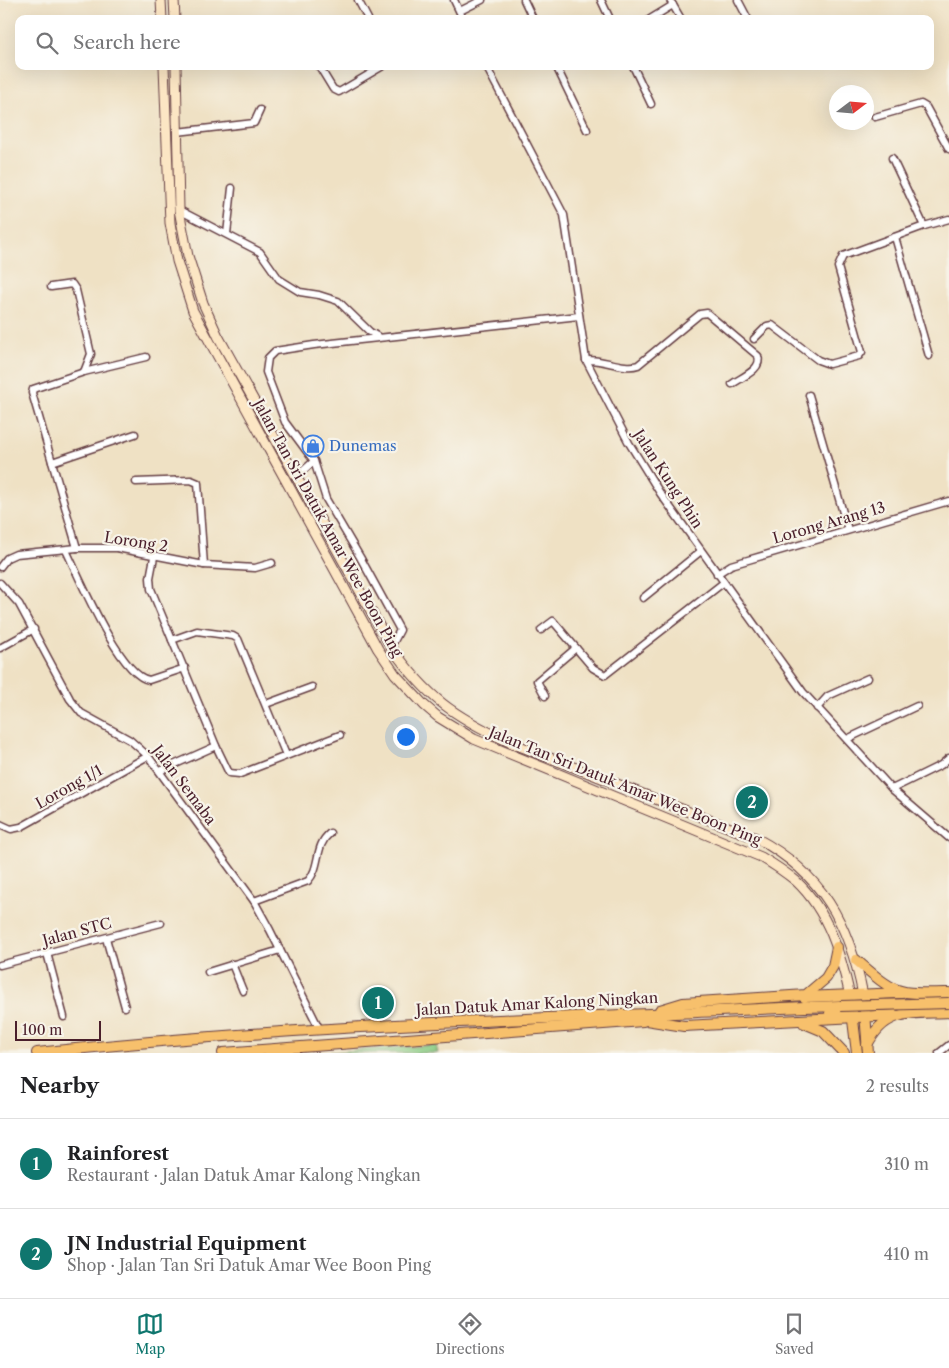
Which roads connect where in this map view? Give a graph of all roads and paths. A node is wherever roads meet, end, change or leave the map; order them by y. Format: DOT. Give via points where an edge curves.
graph roads {
  1 [pos="161,0"];
  2 [pos="174,0"];
  3 [pos="358,0"];
  4 [pos="454,0"];
  5 [pos="482,0"];
  6 [pos="524,0"];
  7 [pos="601,0"];
  8 [pos="738,0"];
  9 [pos="672,2"];
  10 [pos="460,11"];
  11 [pos="162,15"];
  12 [pos="175,15"];
  13 [pos="366,15"];
  14 [pos="462,15"];
  15 [pos="531,15"];
  16 [pos="608,15"];
  17 [pos="655,15"];
  18 [pos="678,15"];
  19 [pos="746,15"];
  20 [pos="164,70"];
  21 [pos="176,70"];
  22 [pos="321,70"];
  23 [pos="376,70"];
  24 [pos="488,70"];
  25 [pos="558,70"];
  26 [pos="635,70"];
  27 [pos="651,104"];
  28 [pos="260,110"];
  29 [pos="875,117"];
  30 [pos="587,130"];
  31 [pos="177,132"];
  32 [pos="949,149"];
  33 [pos="892,158"];
  34 [pos="232,188"];
  35 [pos="179,210"];
  36 [pos="949,219"];
  37 [pos="924,226"];
  38 [pos="228,234"];
  39 [pos="895,237"];
  40 [pos="51,287"];
  41 [pos="579,316"];
  42 [pos="378,337"];
  43 [pos="754,339"];
  44 [pos="929,356"];
  45 [pos="146,357"];
  46 [pos="586,360"];
  47 [pos="84,372"];
  48 [pos="732,384"];
  49 [pos="809,395"];
  50 [pos="135,434"];
  51 [pos="314,461"];
  52 [pos="52,462"];
  53 [pos="298,476"];
  54 [pos="136,482"];
  55 [pos="949,501"];
  56 [pos="848,530"];
  57 [pos="78,548"];
  58 [pos="66,550"];
  59 [pos="701,551"];
  60 [pos="154,557"];
  61 [pos="272,564"];
  62 [pos="204,565"];
  63 [pos="0,567"];
  64 [pos="717,574"];
  65 [pos="0,583"];
  66 [pos="722,583"];
  67 [pos="643,598"];
  68 [pos="34,629"];
  69 [pos="541,630"];
  70 [pos="172,640"];
  71 [pos="391,646"];
  72 [pos="0,648"];
  73 [pos="576,648"];
  74 [pos="184,668"];
  75 [pos="868,678"];
  76 [pos="312,687"];
  77 [pos="545,696"];
  78 [pos="266,704"];
  79 [pos="917,706"];
  80 [pos="817,708"];
  81 [pos="340,735"];
  82 [pos="847,739"];
  83 [pos="216,746"];
  84 [pos="286,754"];
  85 [pos="148,756"];
  86 [pos="949,758"];
  87 [pos="160,771"];
  88 [pos="892,789"];
  89 [pos="0,824"];
  90 [pos="330,833"];
  91 [pos="949,838"];
  92 [pos="254,902"];
  93 [pos="161,923"];
  94 [pos="106,938"];
  95 [pos="837,947"];
  96 [pos="280,950"];
  97 [pos="47,953"];
  98 [pos="856,960"];
  99 [pos="232,964"];
  100 [pos="0,965"];
  101 [pos="208,972"];
  102 [pos="243,991"];
  103 [pos="902,993"];
  104 [pos="949,993"];
  105 [pos="863,995"];
  106 [pos="850,996"];
  107 [pos="790,998"];
  108 [pos="949,1003"];
  109 [pos="124,1007"];
  110 [pos="949,1010"];
  111 [pos="895,1015"];
  112 [pos="64,1017"];
  113 [pos="645,1017"];
  114 [pos="853,1017"];
  115 [pos="866,1017"];
  116 [pos="793,1020"];
  117 [pos="320,1030"];
  118 [pos="147,1042"];
  119 [pos="949,1045"];
  120 [pos="868,1049"];
  121 [pos="37,1053"];
  122 [pos="103,1053"];
  123 [pos="223,1053"];
  124 [pos="844,1053"];
  125 [pos="857,1053"];
  126 [pos="939,1053"];
  1 -- 11 [label="main road"];
  2 -- 12 [label="main road"];
  3 -- 13 [label="street"];
  4 -- 10 [label="street"];
  5 -- 10 [label="street"];
  6 -- 15 [label="street"];
  7 -- 16 [label="street"];
  8 -- 19 [label="street"];
  9 -- 17 [label="street"];
  9 -- 18 [label="street"];
  10 -- 14 [label="street"];
  20 -- 95 [label="main road, Jalan Tan Sri Datuk Amar Wee Boon Ping" via="170,223 177,261 193,311 378,649 395,674 438,717 492,748 761,857 796,882 810,898"];
  21 -- 31 [label="main road, Jalan Tan Sri Datuk Amar Wee Boon Ping"];
  22 -- 23 [label="street" via="333,89 339,92"];
  24 -- 41 [label="street, Jalan Kung Phin" via="564,216"];
  25 -- 30 [label="street"];
  26 -- 27 [label="street"];
  28 -- 31 [label="street" via="254,123"];
  29 -- 32 [label="street" via="921,104 926,107"];
  31 -- 35 [label="main road, Jalan Tan Sri Datuk Amar Wee Boon Ping"];
  33 -- 37 [label="street"];
  34 -- 38 [label="street"];
  35 -- 38 [label="street"];
  35 -- 53 [label="main road, Jalan Tan Sri Datuk Amar Wee Boon Ping" via="188,256 203,303 218,336"];
  36 -- 37 [label="street"];
  37 -- 39 [label="street"];
  38 -- 42 [label="street" via="260,252 279,279 300,292 338,301"];
  39 -- 43 [label="street" via="843,256 838,267 861,355 829,364 818,360 772,325"];
  39 -- 44 [label="street"];
  40 -- 47 [label="street" via="72,284 76,290 91,354"];
  41 -- 42 [label="street"];
  41 -- 46 [label="street, Jalan Kung Phin"];
  42 -- 51 [label="street" via="275,351 268,358 266,372 284,422"];
  45 -- 47 [label="street"];
  46 -- 48 [label="street" via="600,359 632,367 638,365 700,314 707,313 760,361 759,366"];
  46 -- 59 [label="street, Jalan Kung Phin" via="629,443"];
  47 -- 52 [label="street" via="33,389"];
  49 -- 56 [label="street"];
  50 -- 52 [label="street"];
  51 -- 53 [label="street"];
  51 -- 71 [label="street" via="326,499 400,630"];
  52 -- 57 [label="street"];
  53 -- 71 [label="main road, Jalan Tan Sri Datuk Amar Wee Boon Ping"];
  54 -- 62 [label="street" via="191,480 198,483"];
  55 -- 56 [label="street, Lorong Arang 13"];
  56 -- 64 [label="street, Lorong Arang 13" via="739,562"];
  57 -- 58 [label="street, Lorong 2"];
  57 -- 60 [label="street, Lorong 2" via="117,548"];
  58 -- 63 [label="street, Lorong 2" via="16,554 7,558"];
  58 -- 74 [label="street" via="110,640 137,675 149,680"];
  59 -- 64 [label="street, Jalan Kung Phin"];
  59 -- 67 [label="street"];
  60 -- 62 [label="street, Lorong 2"];
  60 -- 70 [label="street" via="151,589"];
  61 -- 62 [label="street, Lorong 2" via="255,568"];
  64 -- 66 [label="street, Jalan Kung Phin"];
  65 -- 68 [label="street, Jalan Semaba" via="19,604"];
  66 -- 73 [label="street" via="605,675 593,668"];
  66 -- 80 [label="street, Jalan Kung Phin"];
  68 -- 72 [label="street"];
  68 -- 85 [label="street, Jalan Semaba" via="70,699 81,713 130,740"];
  69 -- 73 [label="street" via="553,621"];
  70 -- 74 [label="street"];
  70 -- 78 [label="street" via="197,631 238,639"];
  71 -- 98 [label="main road, Jalan Tan Sri Datuk Amar Wee Boon Ping" via="420,685 442,705 471,724 509,742 756,838 780,851 823,894 848,936"];
  73 -- 77 [label="street" via="537,681"];
  74 -- 83 [label="street"];
  75 -- 80 [label="street" via="828,696"];
  76 -- 78 [label="street"];
  78 -- 84 [label="street"];
  79 -- 82 [label="street"];
  80 -- 82 [label="street, Jalan Kung Phin"];
  81 -- 84 [label="street"];
  82 -- 88 [label="street, Jalan Kung Phin"];
  83 -- 84 [label="street" via="226,767 234,775"];
  83 -- 87 [label="street"];
  85 -- 87 [label="street, Jalan Semaba"];
  85 -- 89 [label="street, Lorong 1/1" via="21,827 11,829"];
  86 -- 88 [label="street"];
  87 -- 92 [label="street, Jalan Semaba"];
  88 -- 91 [label="street, Jalan Kung Phin"];
  90 -- 92 [label="street" via="318,850 314,874 308,881"];
  92 -- 96 [label="street, Jalan Semaba"];
  93 -- 94 [label="street, Jalan STC"];
  94 -- 97 [label="street, Jalan STC"];
  94 -- 109 [label="street"];
  95 -- 106 [label="main road, Jalan Tan Sri Datuk Amar Wee Boon Ping"];
  95 -- 107 [label="highway" via="826,978 806,995"];
  96 -- 99 [label="street"];
  96 -- 117 [label="street, Jalan Semaba"];
  97 -- 100 [label="street, Jalan STC"];
  97 -- 112 [label="street"];
  98 -- 103 [label="highway" via="883,984"];
  98 -- 105 [label="main road, Jalan Tan Sri Datuk Amar Wee Boon Ping"];
  99 -- 101 [label="street"];
  99 -- 102 [label="street"];
  103 -- 104 [label="highway"];
  103 -- 105 [label="highway"];
  105 -- 106 [label="highway"];
  105 -- 115 [label="highway"];
  106 -- 107 [label="highway"];
  106 -- 114 [label="highway"];
  107 -- 113 [label="highway" via="683,1003"];
  108 -- 113 [label="highway, Jalan Datuk Amar Kalong Ningkan, bridge"];
  110 -- 111 [label="highway"];
  110 -- 113 [label="highway, Jalan Datuk Amar Kalong Ningkan"];
  111 -- 115 [label="highway"];
  111 -- 120 [label="highway" via="877,1030"];
  113 -- 116 [label="highway" via="684,1026"];
  113 -- 117 [label="highway, Jalan Datuk Amar Kalong Ningkan" via="544,1017"];
  113 -- 123 [label="highway, Jalan Datuk Amar Kalong Ningkan"];
  114 -- 115 [label="highway"];
  114 -- 116 [label="highway"];
  114 -- 125 [label="highway"];
  115 -- 120 [label="highway"];
  116 -- 124 [label="highway" via="823,1031"];
  117 -- 118 [label="highway, Jalan Datuk Amar Kalong Ningkan"];
  118 -- 121 [label="highway, Jalan Datuk Amar Kalong Ningkan"];
  118 -- 122 [label="highway"];
  119 -- 126 [label="street"];
}
